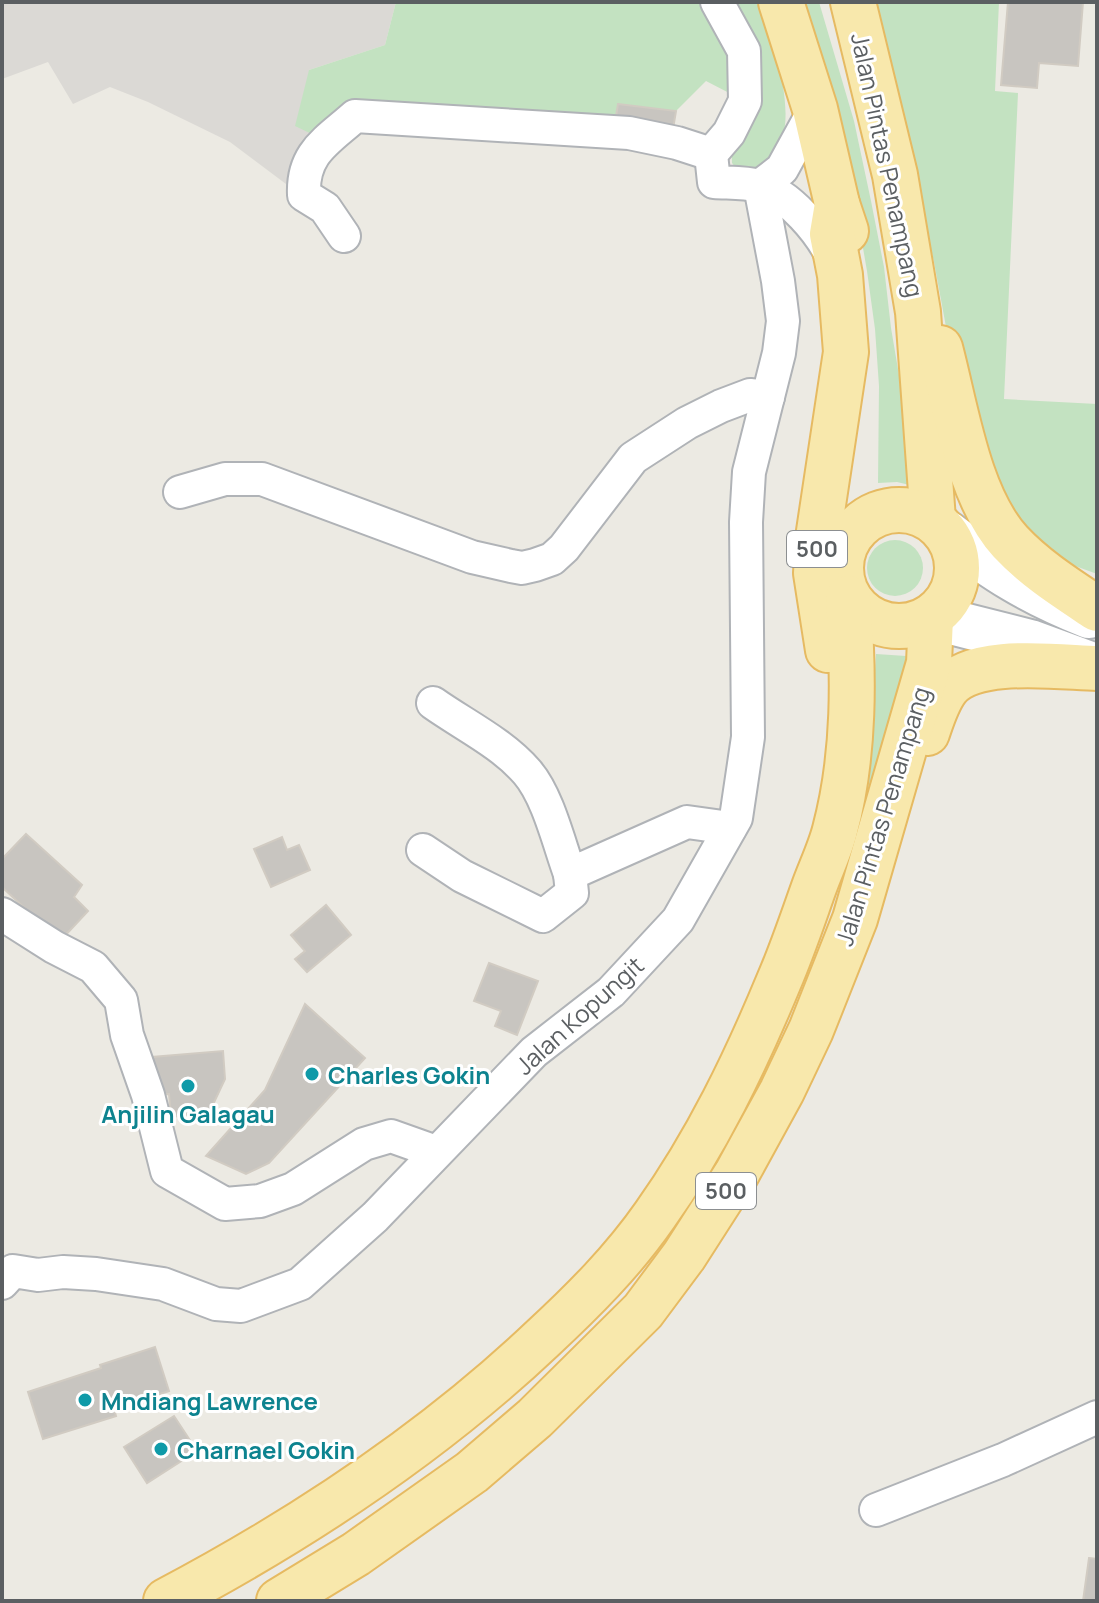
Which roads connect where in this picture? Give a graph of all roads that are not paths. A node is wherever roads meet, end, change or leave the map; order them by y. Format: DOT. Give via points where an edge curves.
graph roads {
  1 [pos="717,2"];
  2 [pos="781,2"];
  3 [pos="853,2"];
  4 [pos="815,109"];
  5 [pos="711,154"];
  6 [pos="760,186"];
  7 [pos="837,204"];
  8 [pos="344,236"];
  9 [pos="840,275"];
  10 [pos="918,312"];
  11 [pos="768,397"];
  12 [pos="180,492"];
  13 [pos="940,526"];
  14 [pos="844,546"];
  15 [pos="848,598"];
  16 [pos="1097,609"];
  17 [pos="931,617"];
  18 [pos="1097,619"];
  19 [pos="1097,667"];
  20 [pos="433,703"];
  21 [pos="730,828"];
  22 [pos="423,850"];
  23 [pos="570,874"];
  24 [pos="811,895"];
  25 [pos="857,912"];
  26 [pos="2,914"];
  27 [pos="436,1152"];
  28 [pos="6,1271"];
  29 [pos="1097,1417"];
  30 [pos="876,1510"];
  31 [pos="166,1601"];
  32 [pos="279,1601"];
  1 -- 5 [label="street" via="744,51 745,101"];
  2 -- 4 [label="main road, Jalan Pintas Penampang / 500"];
  3 -- 10 [label="main road, Jalan Pintas Penampang" via="895,175"];
  4 -- 6 [label="street" via="782,169"];
  4 -- 7 [label="main road, Jalan Pintas Penampang / 500"];
  5 -- 6 [label="street" via="714,182"];
  5 -- 8 [label="street" via="629,133 355,116 315,151 303,180 304,195 325,208"];
  6 -- 9 [label="street" via="805,217 827,245"];
  6 -- 11 [label="street, Jalan Kopungit" via="783,321"];
  7 -- 9 [label="main road, Jalan Pintas Penampang / 500" via="832,234"];
  7 -- 14 [label="main road, Jalan Pintas Penampang / 500" via="852,251 863,355"];
  9 -- 24 [label="main road, Jalan Pintas Penampang / 500" via="845,365 816,573 830,698"];
  10 -- 13 [label="main road, Jalan Pintas Penampang"];
  10 -- 16 [label="main road" via="939,346 975,482 989,511 1009,541 1037,567"];
  11 -- 12 [label="street" via="750,395 721,406 633,458 564,548 552,559 522,568 472,557 262,479 225,479"];
  11 -- 21 [label="street, Jalan Kopungit" via="749,472 748,737"];
  13 -- 14 [label="main road, 500" via="917,512 882,512 866,519"];
  13 -- 17 [label="main road" via="955,550 958,569 954,588"];
  13 -- 18 [label="street" via="1010,579"];
  14 -- 15 [label="main road, 500" via="841,582"];
  15 -- 17 [label="main road, 500" via="868,617 894,626"];
  15 -- 24 [label="main road, Jalan Pintas Penampang / 500" via="852,703 847,769 835,830"];
  17 -- 19 [label="street" via="1030,642"];
  17 -- 25 [label="main road, Jalan Pintas Penampang / 500" via="929,663"];
  19 -- 25 [label="main road" via="991,667 948,686 937,704 884,861"];
  20 -- 23 [label="street" via="504,750 529,774"];
  21 -- 23 [label="street" via="687,822"];
  21 -- 27 [label="street, Jalan Kopungit" via="678,920 611,992 534,1052"];
  22 -- 23 [label="street" via="543,916 572,893"];
  24 -- 31 [label="main road, Jalan Pintas Penampang / 500" via="764,1018 704,1141 654,1217 594,1290 427,1439 324,1511"];
  25 -- 32 [label="main road, Jalan Pintas Penampang / 500" via="782,1091 736,1175 643,1311 472,1472"];
  26 -- 27 [label="street" via="93,967 121,1000 167,1171 225,1204 260,1201 293,1189 364,1144 391,1136"];
  27 -- 28 [label="street, Jalan Kopungit" via="349,1243 300,1284 241,1306 216,1304 163,1284 96,1274"];
  29 -- 30 [label="street"];
}
